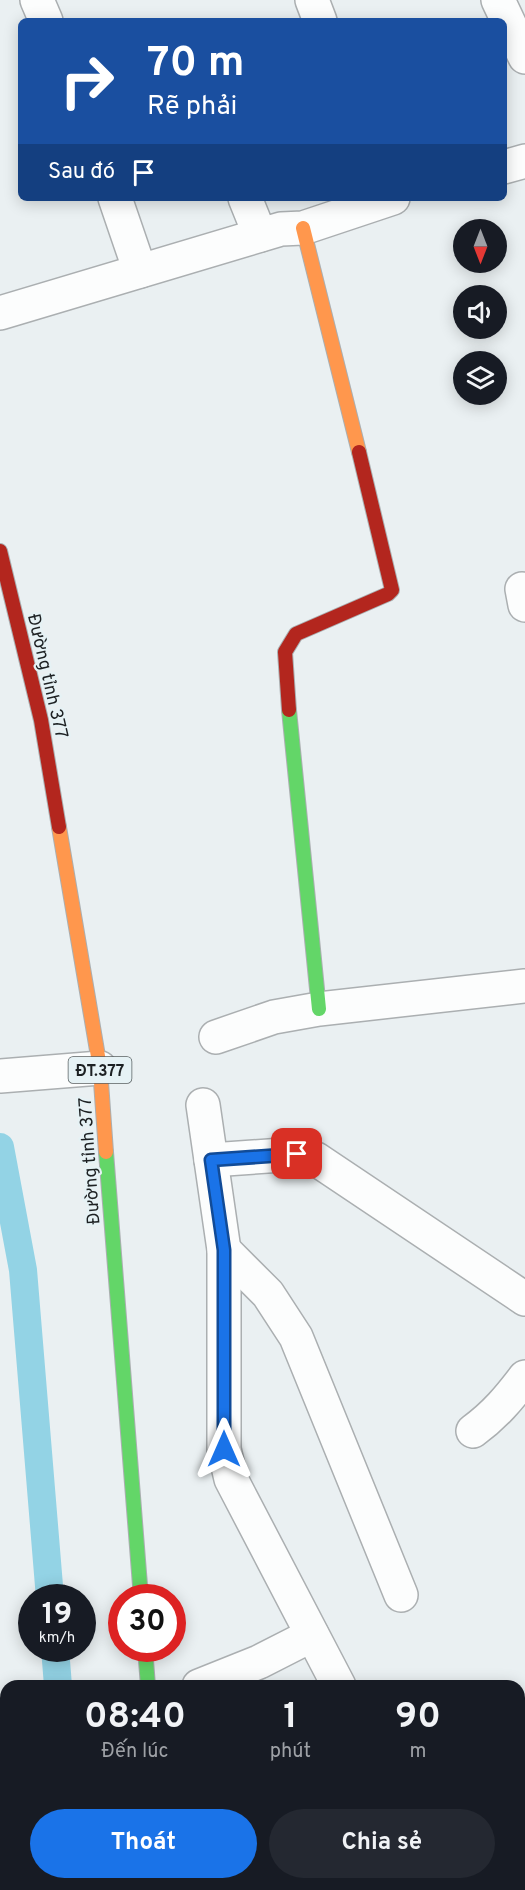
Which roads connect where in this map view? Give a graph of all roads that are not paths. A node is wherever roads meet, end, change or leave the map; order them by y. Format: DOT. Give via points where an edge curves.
graph roads {
  1 [pos="38,0"];
  2 [pos="312,0"];
  3 [pos="498,0"];
  4 [pos="45,18"];
  5 [pos="319,18"];
  6 [pos="507,18"];
  7 [pos="507,19"];
  8 [pos="525,57"];
  9 [pos="525,161"];
  10 [pos="507,166"];
  11 [pos="116,201"];
  12 [pos="246,201"];
  13 [pos="381,201"];
  14 [pos="303,228"];
  15 [pos="260,235"];
  16 [pos="140,271"];
  17 [pos="0,313"];
  18 [pos="0,551"];
  19 [pos="525,987"];
  20 [pos="319,1009"];
  21 [pos="216,1036"];
  22 [pos="100,1068"];
  23 [pos="4,1076"];
  24 [pos="203,1106"];
  25 [pos="211,1160"];
  26 [pos="224,1250"];
  27 [pos="525,1299"];
  28 [pos="525,1377"];
  29 [pos="474,1431"];
  30 [pos="140,1584"];
  31 [pos="401,1596"];
  32 [pos="312,1635"];
  33 [pos="146,1662"];
  34 [pos="148,1680"];
  35 [pos="214,1680"];
  36 [pos="336,1680"];
  1 -- 4 [label="street"];
  2 -- 5 [label="street"];
  3 -- 6 [label="street"];
  7 -- 8 [label="street"];
  9 -- 10 [label="street"];
  11 -- 16 [label="street"];
  12 -- 15 [label="street"];
  13 -- 14 [label="street"];
  14 -- 15 [label="street"];
  14 -- 20 [label="main road" via="392,584 388,594 296,634 285,652"];
  15 -- 16 [label="street"];
  16 -- 17 [label="street"];
  18 -- 22 [label="main road, Đường tỉnh 377 / ĐT.377" via="42,720"];
  19 -- 20 [label="street"];
  20 -- 21 [label="street" via="274,1017"];
  22 -- 23 [label="street"];
  22 -- 30 [label="main road, Đường tỉnh 377 / ĐT.377"];
  24 -- 25 [label="street"];
  25 -- 26 [label="street"];
  25 -- 27 [label="street" via="297,1154 316,1159"];
  26 -- 31 [label="street" via="268,1294 296,1336"];
  26 -- 32 [label="street" via="224,1449 231,1479"];
  28 -- 29 [label="street" via="504,1405"];
  32 -- 35 [label="street"];
  32 -- 36 [label="street"];
  33 -- 34 [label="main road"];
}
